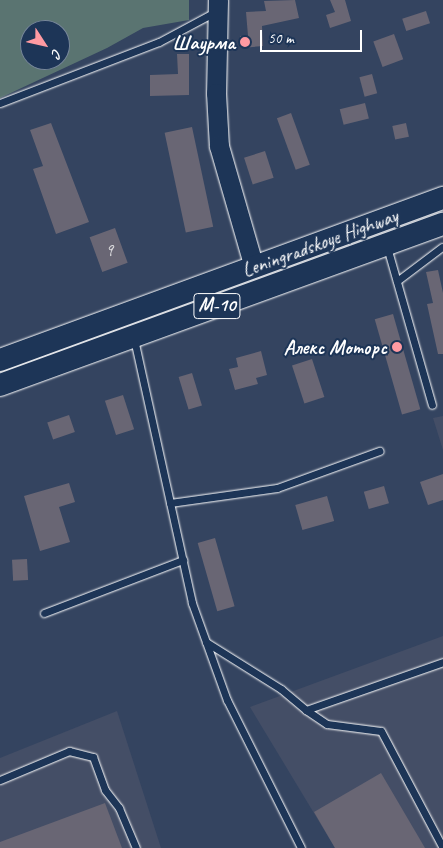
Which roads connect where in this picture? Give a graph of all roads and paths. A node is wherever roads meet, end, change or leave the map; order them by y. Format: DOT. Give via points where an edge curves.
graph roads {
  1 [pos="219,5"];
  2 [pos="0,103"];
  3 [pos="443,198"];
  4 [pos="440,237"];
  5 [pos="386,244"];
  6 [pos="254,267"];
  7 [pos="397,281"];
  8 [pos="134,336"];
  9 [pos="0,360"];
  10 [pos="0,384"];
  11 [pos="432,405"];
  12 [pos="379,451"];
  13 [pos="170,503"];
  14 [pos="183,560"];
  15 [pos="44,613"];
  16 [pos="206,642"];
  17 [pos="443,662"];
  18 [pos="306,710"];
  19 [pos="0,780"];
  20 [pos="136,848"];
  21 [pos="301,848"];
  22 [pos="443,848"];
  1 -- 2 [label="lane" via="159,42"];
  1 -- 6 [label="main road" via="216,92 219,146"];
  3 -- 6 [label="highway, Leningradskoye Highway / М-10"];
  4 -- 5 [label="highway, Leningradskoye Highway / М-10"];
  4 -- 7 [label="lane"];
  5 -- 7 [label="lane"];
  5 -- 8 [label="highway, Leningradskoye Highway / М-10"];
  6 -- 9 [label="highway, Leningradskoye Highway / М-10"];
  7 -- 11 [label="lane"];
  8 -- 10 [label="highway, Leningradskoye Highway / М-10"];
  8 -- 13 [label="lane"];
  12 -- 13 [label="lane" via="277,488"];
  13 -- 14 [label="lane"];
  14 -- 15 [label="lane"];
  14 -- 16 [label="lane" via="192,603"];
  16 -- 18 [label="lane" via="281,689"];
  16 -- 21 [label="lane" via="227,700"];
  17 -- 18 [label="lane"];
  18 -- 22 [label="lane" via="327,724 381,731"];
  19 -- 20 [label="lane" via="69,751 93,757 105,790 119,808"];
}
